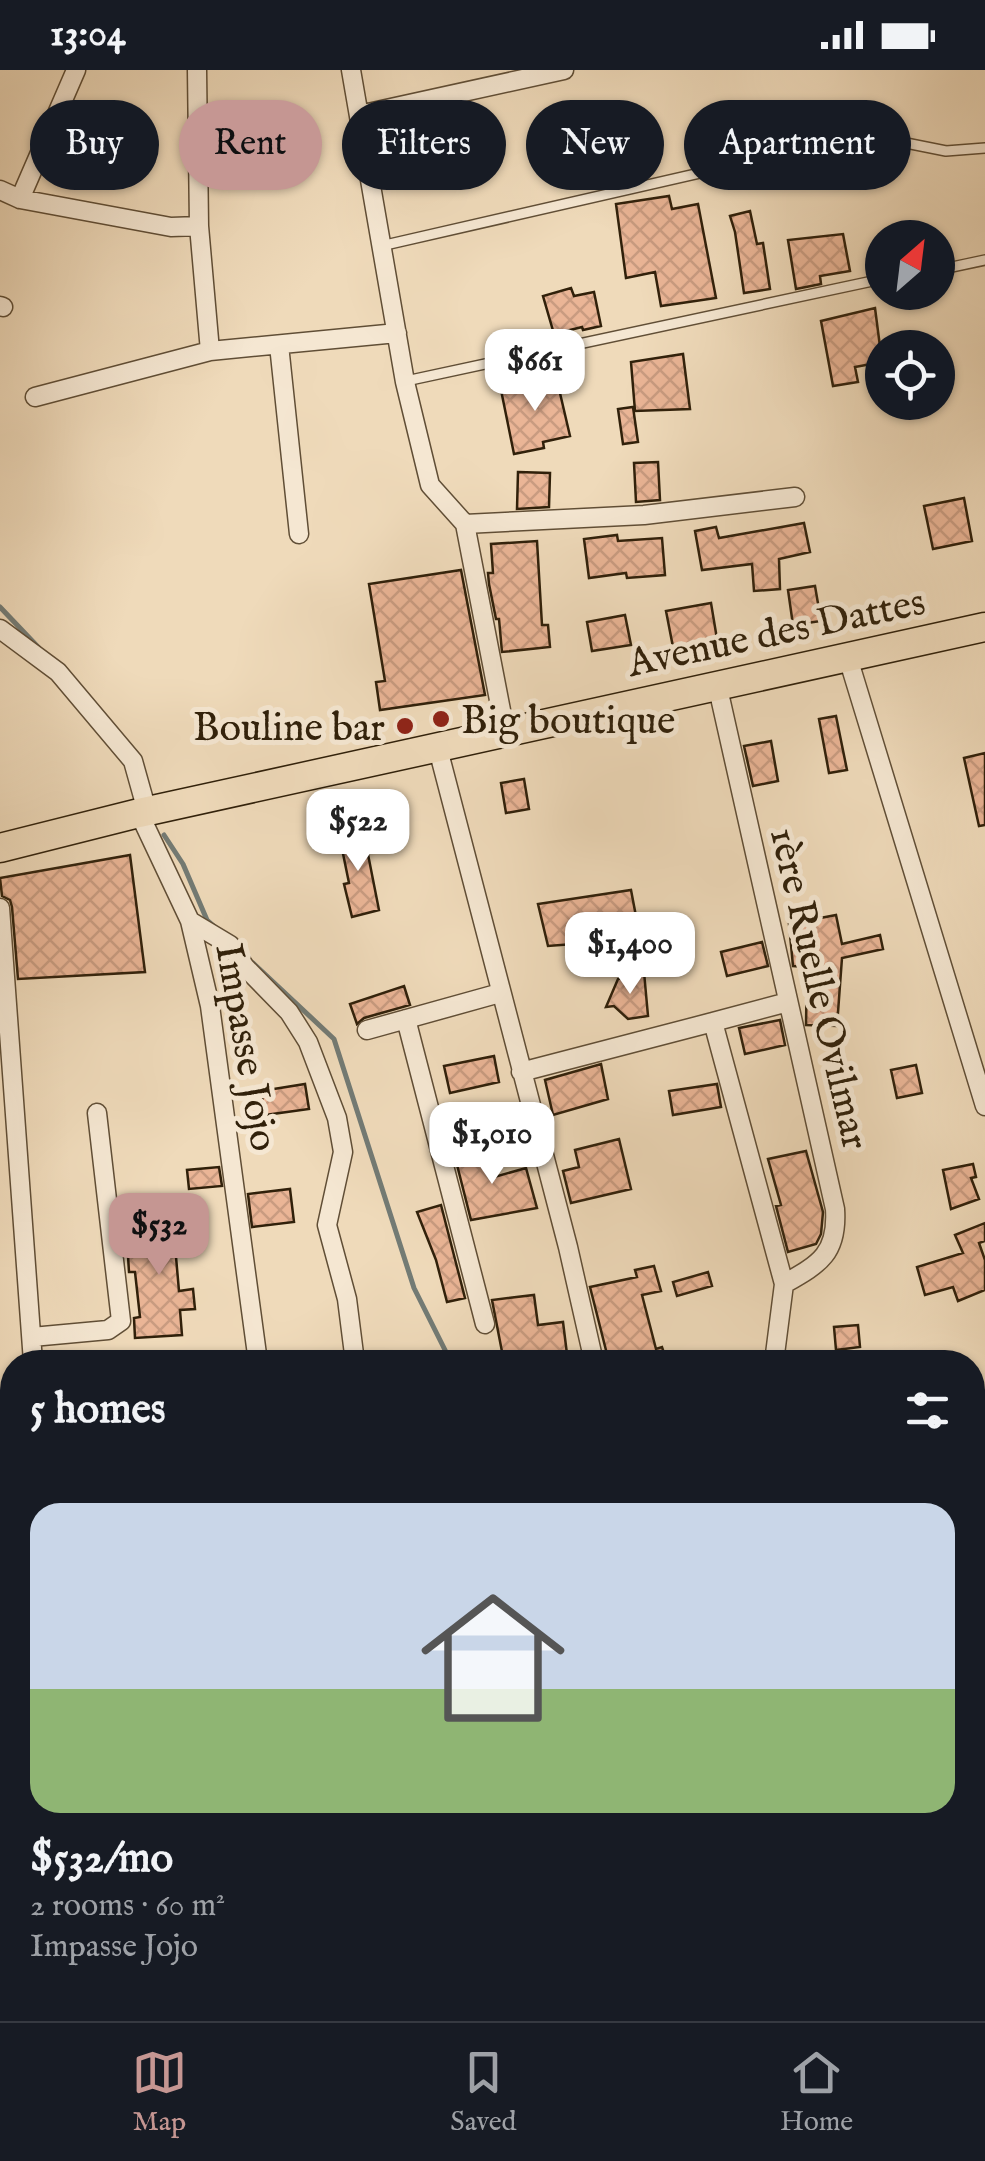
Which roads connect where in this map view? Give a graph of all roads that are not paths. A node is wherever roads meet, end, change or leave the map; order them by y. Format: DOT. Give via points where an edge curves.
graph roads {
  1 [pos="76,70"];
  2 [pos="197,70"];
  3 [pos="351,70"];
  4 [pos="564,70"];
  5 [pos="356,100"];
  6 [pos="424,100"];
  7 [pos="985,148"];
  8 [pos="0,190"];
  9 [pos="371,190"];
  10 [pos="20,200"];
  11 [pos="199,226"];
  12 [pos="380,246"];
  13 [pos="985,260"];
  14 [pos="955,266"];
  15 [pos="865,282"];
  16 [pos="397,333"];
  17 [pos="279,345"];
  18 [pos="210,351"];
  19 [pos="405,382"];
  20 [pos="35,397"];
  21 [pos="794,497"];
  22 [pos="465,524"];
  23 [pos="299,534"];
  24 [pos="985,627"];
  25 [pos="0,630"];
  26 [pos="848,658"];
  27 [pos="718,684"];
  28 [pos="504,731"];
  29 [pos="438,749"];
  30 [pos="143,812"];
  31 [pos="0,848"];
  32 [pos="0,908"];
  33 [pos="190,921"];
  34 [pos="500,993"];
  35 [pos="788,1002"];
  36 [pos="406,1019"];
  37 [pos="713,1022"];
  38 [pos="367,1030"];
  39 [pos="522,1072"];
  40 [pos="985,1106"];
  41 [pos="97,1114"];
  42 [pos="784,1284"];
  43 [pos="485,1324"];
  44 [pos="32,1337"];
  45 [pos="33,1350"];
  46 [pos="256,1350"];
  47 [pos="353,1350"];
  48 [pos="591,1350"];
  49 [pos="776,1350"];
  1 -- 10 [label="street"];
  2 -- 11 [label="street"];
  3 -- 5 [label="street"];
  4 -- 6 [label="street"];
  7 -- 12 [label="lane" via="946,151 853,138"];
  8 -- 10 [label="street"];
  9 -- 12 [label="street"];
  10 -- 11 [label="street" via="171,227"];
  11 -- 18 [label="street"];
  12 -- 16 [label="street"];
  13 -- 14 [label="lane"];
  15 -- 19 [label="lane"];
  16 -- 17 [label="street"];
  16 -- 19 [label="street"];
  17 -- 18 [label="street"];
  17 -- 23 [label="street"];
  18 -- 20 [label="street"];
  19 -- 22 [label="street" via="430,486"];
  21 -- 22 [label="street" via="644,515"];
  22 -- 28 [label="street"];
  24 -- 26 [label="main road, Avenue des Dattes"];
  25 -- 30 [label="street, Impasse Jojo" via="58,672 133,761"];
  26 -- 27 [label="main road, Avenue des Dattes"];
  26 -- 40 [label="street"];
  27 -- 28 [label="main road, Avenue des Dattes"];
  27 -- 35 [label="street, 1ère Ruelle Ovilmar"];
  28 -- 29 [label="main road, Avenue des Dattes"];
  29 -- 30 [label="main road, Avenue des Dattes"];
  29 -- 34 [label="street"];
  30 -- 31 [label="main road, Avenue des Dattes"];
  30 -- 33 [label="street, Impasse Jojo"];
  32 -- 44 [label="street"];
  33 -- 46 [label="street, Impasse Jojo" via="210,1006"];
  33 -- 47 [label="street" via="230,945 289,1012 337,1118 343,1152 328,1225"];
  34 -- 36 [label="street"];
  34 -- 39 [label="street"];
  35 -- 37 [label="street"];
  35 -- 42 [label="street, 1ère Ruelle Ovilmar" via="836,1226 826,1256"];
  36 -- 38 [label="street"];
  36 -- 43 [label="street"];
  37 -- 39 [label="street"];
  37 -- 42 [label="street"];
  39 -- 48 [label="street"];
  41 -- 44 [label="street" via="121,1321 108,1330"];
  42 -- 49 [label="street"];
  44 -- 45 [label="street"];
}
